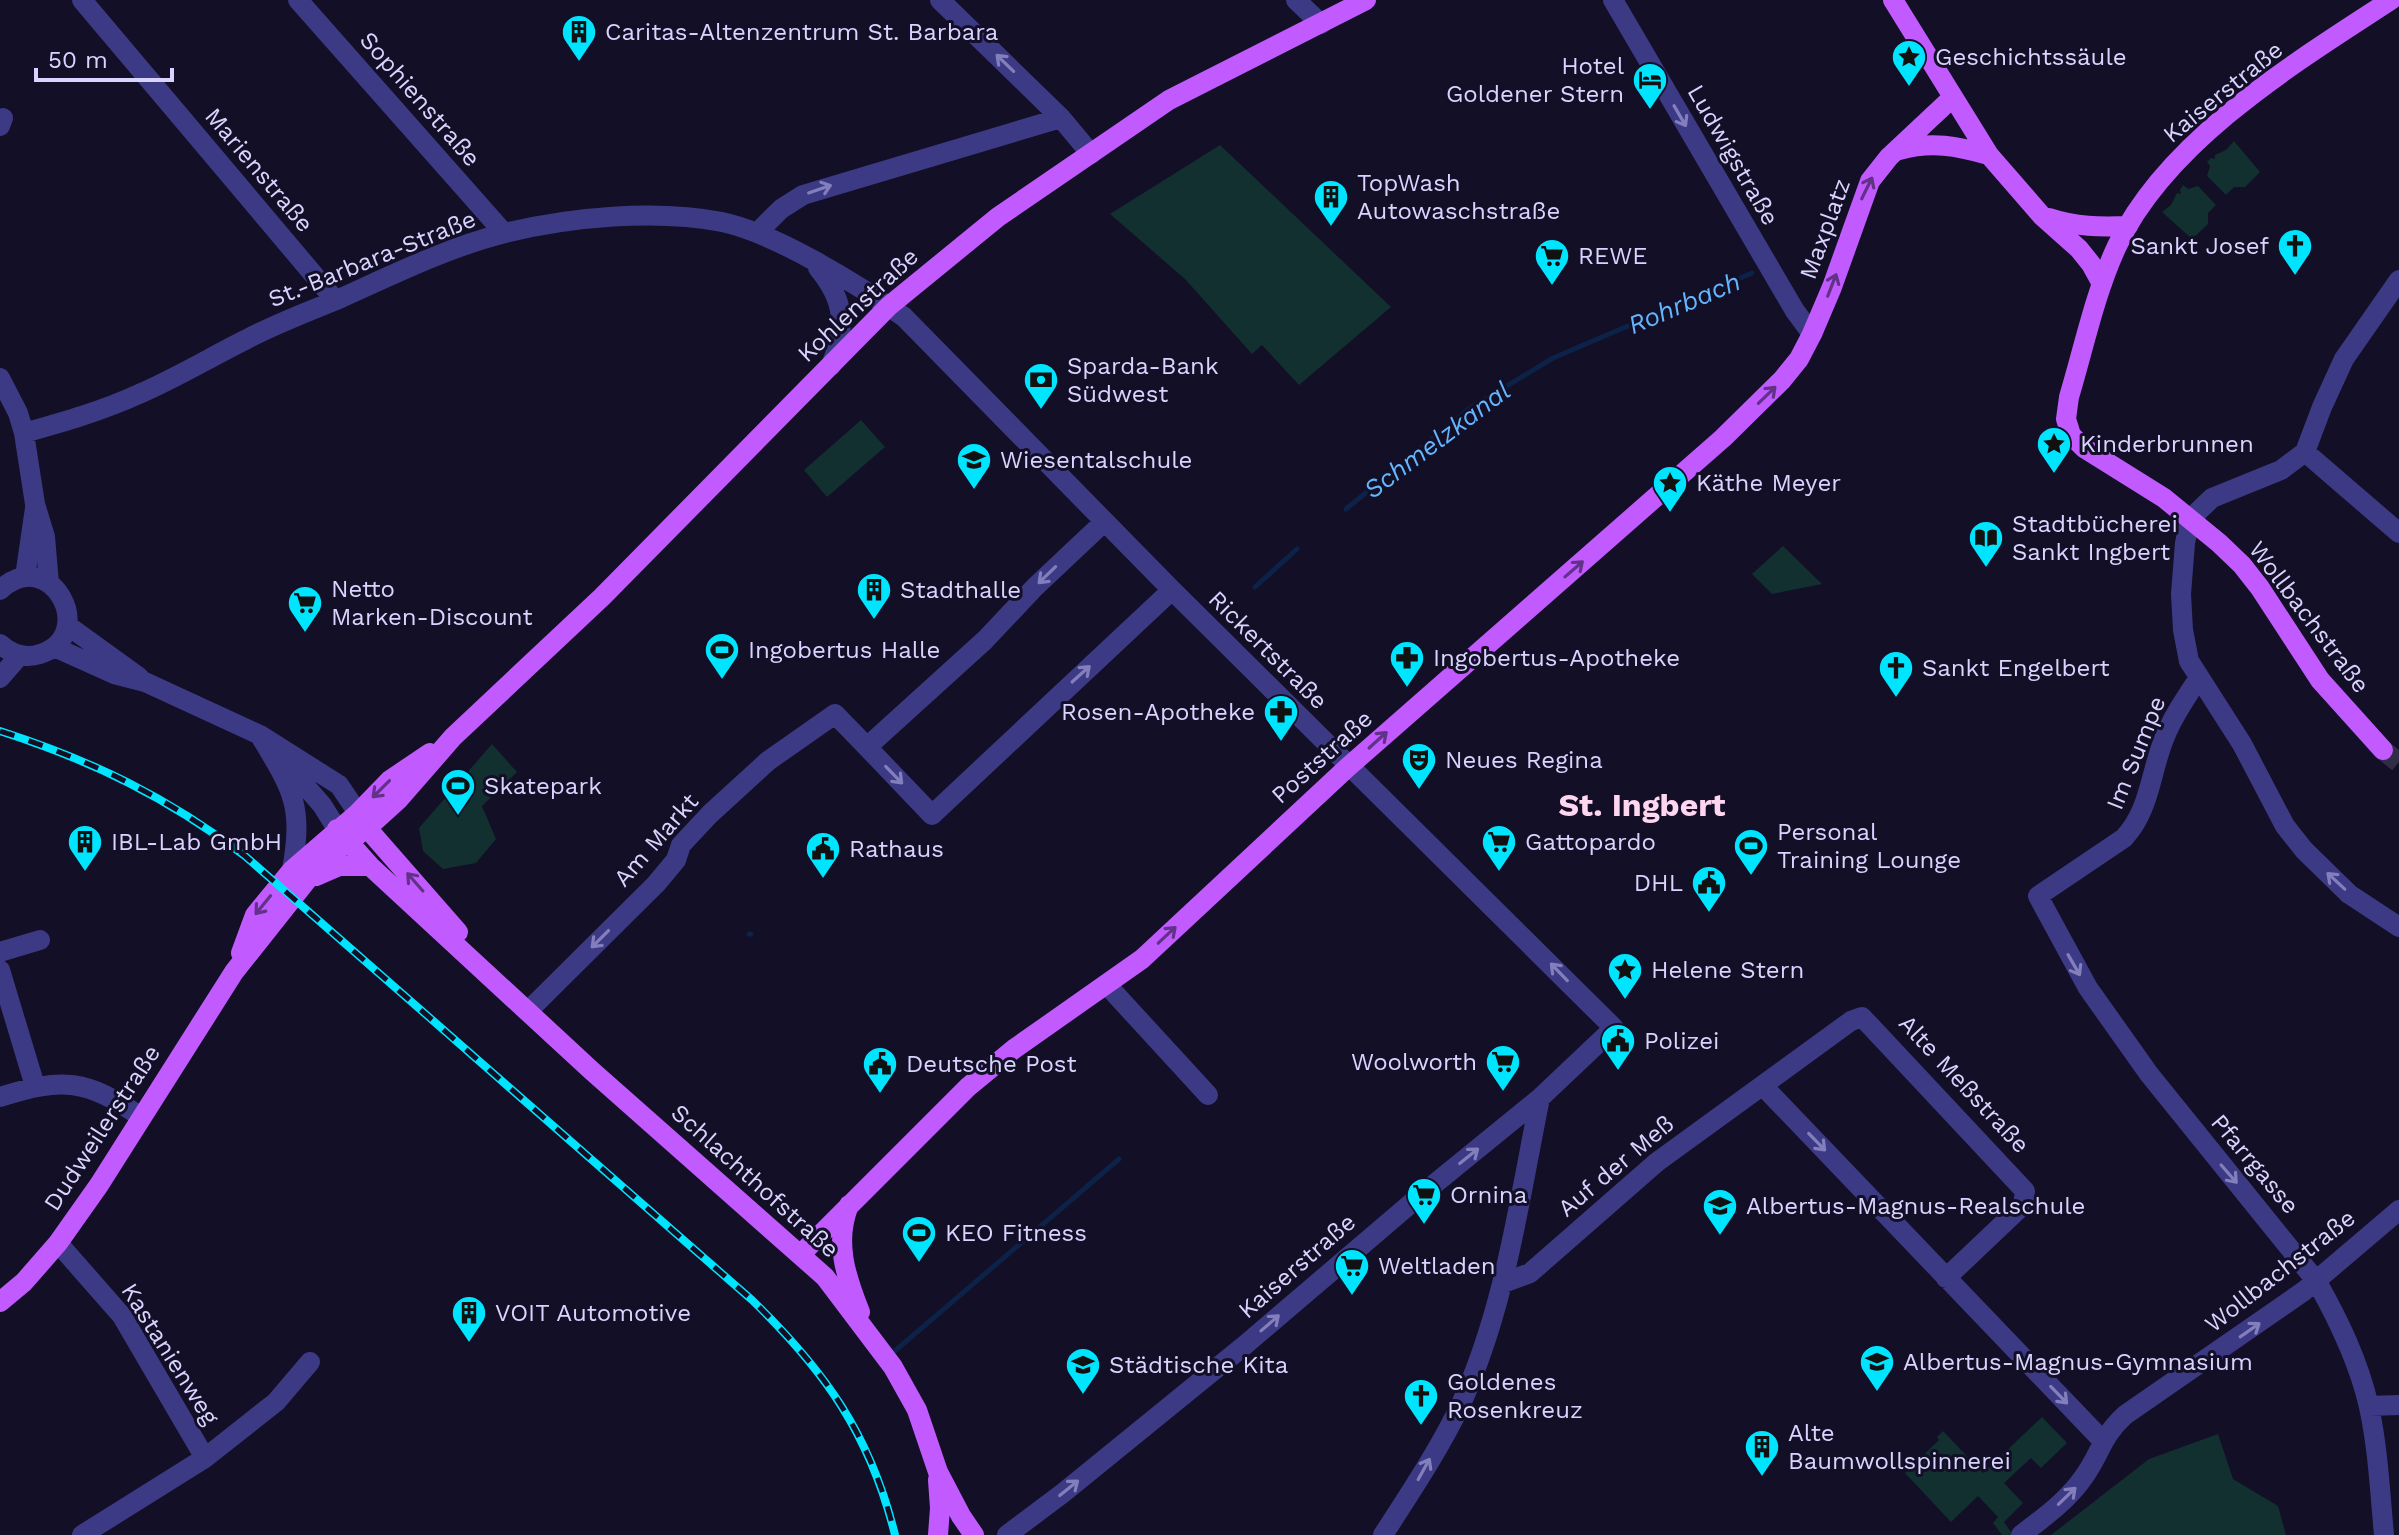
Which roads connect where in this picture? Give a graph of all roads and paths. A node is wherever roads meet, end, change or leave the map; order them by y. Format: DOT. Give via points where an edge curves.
graph roads {
  1 [pos="82,0"];
  2 [pos="298,0"];
  3 [pos="940,0"];
  4 [pos="1296,0"];
  5 [pos="1366,0"];
  6 [pos="1893,0"];
  7 [pos="2391,0"];
  8 [pos="1623,6"];
  9 [pos="1321,24"];
  10 [pos="1952,98"];
  11 [pos="1061,118"];
  12 [pos="1898,150"];
  13 [pos="1091,154"];
  14 [pos="1989,155"];
  15 [pos="2042,216"];
  16 [pos="2128,226"];
  17 [pos="504,233"];
  18 [pos="757,233"];
  19 [pos="813,262"];
  20 [pos="2399,280"];
  21 [pos="2102,284"];
  22 [pos="335,300"];
  23 [pos="889,306"];
  24 [pos="1812,334"];
  25 [pos="831,366"];
  26 [pos="0,378"];
  27 [pos="24,433"];
  28 [pos="2071,435"];
  29 [pos="2305,452"];
  30 [pos="35,504"];
  31 [pos="2190,519"];
  32 [pos="1104,522"];
  33 [pos="2399,533"];
  34 [pos="25,577"];
  35 [pos="49,583"];
  36 [pos="0,590"];
  37 [pos="1172,590"];
  38 [pos="67,625"];
  39 [pos="0,644"];
  40 [pos="54,647"];
  41 [pos="20,655"];
  42 [pos="0,678"];
  43 [pos="2198,679"];
  44 [pos="145,682"];
  45 [pos="260,735"];
  46 [pos="867,747"];
  47 [pos="2383,750"];
  48 [pos="1348,767"];
  49 [pos="362,820"];
  50 [pos="342,836"];
  51 [pos="370,866"];
  52 [pos="299,875"];
  53 [pos="2038,896"];
  54 [pos="2399,927"];
  55 [pos="40,940"];
  56 [pos="0,952"];
  57 [pos="0,970"];
  58 [pos="500,985"];
  59 [pos="1107,985"];
  60 [pos="528,1011"];
  61 [pos="1614,1028"];
  62 [pos="35,1086"];
  63 [pos="1763,1086"];
  64 [pos="1208,1095"];
  65 [pos="0,1097"];
  66 [pos="1540,1098"];
  67 [pos="141,1117"];
  68 [pos="851,1201"];
  69 [pos="2399,1210"];
  70 [pos="58,1243"];
  71 [pos="801,1254"];
  72 [pos="1946,1278"];
  73 [pos="2317,1282"];
  74 [pos="1503,1283"];
  75 [pos="0,1302"];
  76 [pos="870,1337"];
  77 [pos="310,1362"];
  78 [pos="2399,1405"];
  79 [pos="2369,1406"];
  80 [pos="2102,1440"];
  81 [pos="205,1458"];
  82 [pos="938,1472"];
  83 [pos="82,1535"];
  84 [pos="938,1535"];
  85 [pos="974,1535"];
  86 [pos="1007,1535"];
  87 [pos="1383,1535"];
  88 [pos="2021,1535"];
  89 [pos="2384,1535"];
  1 -- 22 [label="street, Marienstraße"];
  2 -- 17 [label="street, Sophienstraße"];
  11 -- 3 [label="street, one-way"];
  4 -- 9 [label="street"];
  5 -- 9 [label="main road, Kohlenstraße"];
  6 -- 10 [label="main road"];
  7 -- 16 [label="main road, Kaiserstraße" via="2211,129 2182,156"];
  8 -- 24 [label="street, Ludwigstraße, one-way"];
  9 -- 13 [label="main road, Kohlenstraße" via="1169,100"];
  10 -- 12 [label="main road, Maxplatz"];
  10 -- 14 [label="main road"];
  11 -- 13 [label="street"];
  18 -- 11 [label="street, one-way" via="803,195"];
  12 -- 14 [label="main road" via="1949,144"];
  24 -- 12 [label="main road, Maxplatz, one-way" via="1862,198 1877,169"];
  13 -- 23 [label="main road, Kohlenstraße" via="998,217"];
  14 -- 15 [label="main road"];
  15 -- 16 [label="main road" via="2070,225"];
  15 -- 21 [label="main road" via="2079,249"];
  16 -- 21 [label="main road, Kaiserstraße"];
  17 -- 18 [label="street, St.-Barbara-Straße" via="631,216 723,222"];
  17 -- 22 [label="street, St.-Barbara-Straße"];
  18 -- 19 [label="street, St.-Barbara-Straße"];
  19 -- 23 [label="street, St.-Barbara-Straße"];
  19 -- 25 [label="street, St.-Barbara-Straße" via="831,283 840,306 839,345"];
  20 -- 29 [label="street" via="2344,359"];
  21 -- 28 [label="main road, Kaiserstraße" via="2069,397 2066,419"];
  22 -- 27 [label="street, St.-Barbara-Straße" via="142,393"];
  23 -- 25 [label="main road, Kohlenstraße"];
  23 -- 32 [label="street, Rickertstraße"];
  48 -- 24 [label="main road, Poststraße, one-way" via="1723,438 1782,380"];
  25 -- 49 [label="main road, Kohlenstraße" via="602,597 453,737 399,799"];
  26 -- 27 [label="street"];
  27 -- 30 [label="street"];
  28 -- 31 [label="main road, Wollbachstraße"];
  29 -- 31 [label="street" via="2281,470 2212,498"];
  29 -- 33 [label="street"];
  30 -- 34 [label="street"];
  30 -- 35 [label="street" via="45,537"];
  31 -- 43 [label="street" via="2181,594 2189,661"];
  31 -- 47 [label="main road, Wollbachstraße" via="2242,565 2320,680"];
  32 -- 37 [label="street, Rickertstraße"];
  32 -- 46 [label="street, one-way"];
  34 -- 35 [label="street"];
  34 -- 36 [label="street"];
  35 -- 38 [label="street" via="65,601"];
  46 -- 37 [label="street, Am Markt, one-way" via="932,815"];
  37 -- 48 [label="street, Rickertstraße"];
  38 -- 40 [label="street"];
  38 -- 44 [label="street"];
  39 -- 41 [label="street"];
  40 -- 41 [label="street"];
  40 -- 44 [label="street"];
  41 -- 42 [label="street"];
  43 -- 53 [label="street, Im Sumpe" via="2162,742 2134,827"];
  54 -- 43 [label="street, one-way" via="2349,894 2304,850"];
  44 -- 45 [label="street"];
  45 -- 49 [label="street" via="339,785"];
  45 -- 50 [label="street" via="322,805"];
  45 -- 52 [label="street" via="290,785"];
  46 -- 60 [label="street, Am Markt, one-way" via="835,714 768,761 710,814 681,845 656,884"];
  59 -- 48 [label="main road, Poststraße, one-way" via="1142,959"];
  61 -- 48 [label="street, Rickertstraße, one-way"];
  49 -- 50 [label="main road, Dudweilerstraße"];
  58 -- 49 [label="main road, Schlachthofstraße, one-way"];
  50 -- 51 [label="main road, Schlachthofstraße"];
  50 -- 52 [label="main road, Dudweilerstraße" via="328,857"];
  51 -- 52 [label="main road"];
  51 -- 58 [label="main road, Schlachthofstraße"];
  52 -- 67 [label="main road, Dudweilerstraße"];
  53 -- 73 [label="street, Pfarrgasse, one-way" via="2088,988 2149,1074"];
  55 -- 56 [label="street"];
  57 -- 62 [label="street"];
  58 -- 60 [label="main road, Schlachthofstraße"];
  59 -- 64 [label="street"];
  59 -- 68 [label="main road, Poststraße" via="968,1087"];
  60 -- 71 [label="main road, Schlachthofstraße"];
  61 -- 66 [label="street, Kaiserstraße"];
  62 -- 65 [label="street"];
  62 -- 67 [label="street" via="58,1083 94,1089"];
  63 -- 72 [label="street, one-way"];
  63 -- 72 [label="street, Alte Meßstraße" via="1851,1021 1862,1017 1870,1022 2025,1191 2023,1205"];
  63 -- 74 [label="street, Auf der Meß" via="1657,1162 1530,1273"];
  66 -- 74 [label="street"];
  86 -- 66 [label="street, Kaiserstraße, one-way"];
  67 -- 70 [label="main road, Dudweilerstraße"];
  68 -- 71 [label="main road, Poststraße"];
  68 -- 76 [label="main road" via="843,1221 842,1260"];
  69 -- 73 [label="street, Wollbachstraße"];
  70 -- 75 [label="main road, Dudweilerstraße"];
  70 -- 81 [label="street, Kastanienweg" via="122,1316"];
  71 -- 76 [label="main road, Schlachthofstraße"];
  72 -- 80 [label="street, one-way"];
  73 -- 79 [label="street, Pfarrgasse" via="2349,1344"];
  80 -- 73 [label="street, Wollbachstraße, one-way" via="2125,1415"];
  87 -- 74 [label="street, one-way" via="1460,1405"];
  76 -- 82 [label="main road, Schlachthofstraße" via="917,1410"];
  77 -- 81 [label="street, Kastanienweg" via="276,1402"];
  78 -- 79 [label="street"];
  79 -- 89 [label="street, Pfarrgasse"];
  88 -- 80 [label="street, Wollbachstraße, one-way" via="2073,1491"];
  81 -- 83 [label="street, Kastanienweg"];
  82 -- 84 [label="main road"];
  82 -- 85 [label="main road, Schlachthofstraße"];
}
